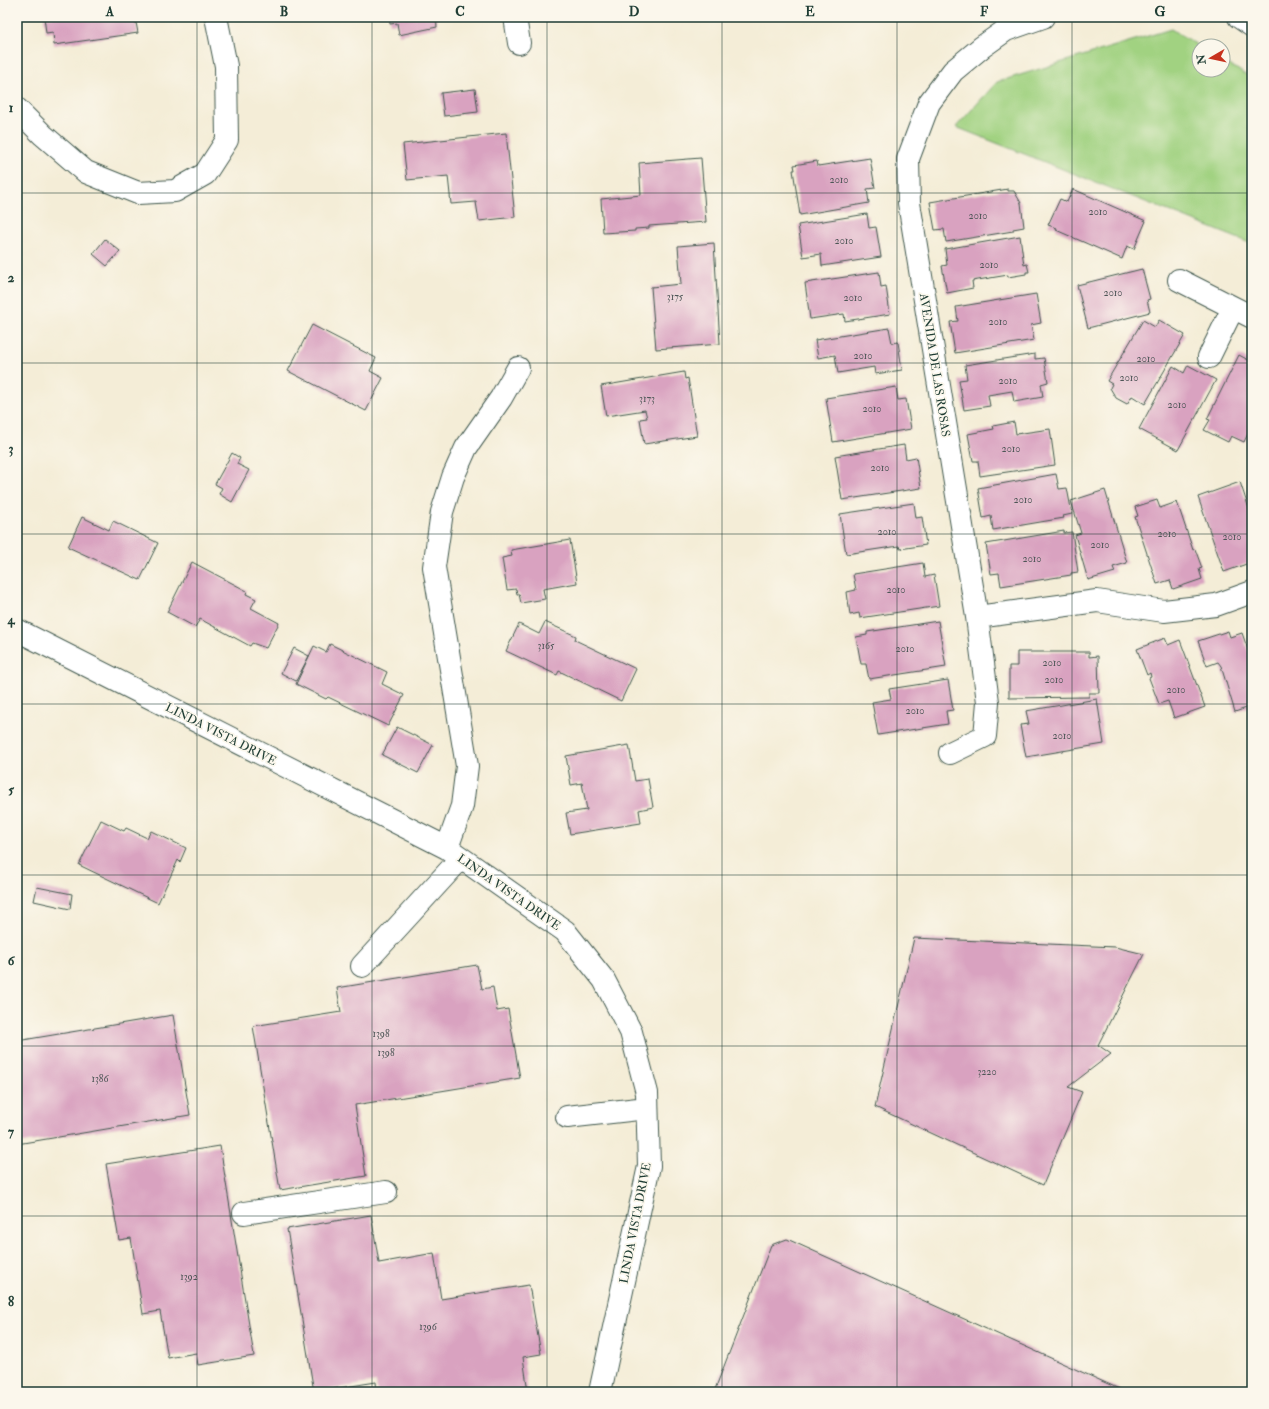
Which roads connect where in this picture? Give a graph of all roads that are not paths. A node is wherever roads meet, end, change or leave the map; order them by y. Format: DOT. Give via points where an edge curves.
graph roads {
  1 [pos="216,17"];
  2 [pos="515,17"];
  3 [pos="1042,17"];
  4 [pos="1239,17"];
  5 [pos="1252,26"];
  6 [pos="519,43"];
  7 [pos="17,109"];
  8 [pos="1179,280"];
  9 [pos="1233,308"];
  10 [pos="1252,317"];
  11 [pos="1208,358"];
  12 [pos="518,368"];
  13 [pos="1252,592"];
  14 [pos="977,617"];
  15 [pos="17,630"];
  16 [pos="950,753"];
  17 [pos="454,853"];
  18 [pos="362,966"];
  19 [pos="647,1108"];
  20 [pos="567,1118"];
  21 [pos="386,1192"];
  22 [pos="244,1213"];
  23 [pos="600,1392"];
  1 -- 7 [label="street" via="226,66 227,140 205,174 175,191 138,193 86,172"];
  2 -- 6 [label="street"];
  3 -- 14 [label="street, AVENIDA DE LAS ROSAS" via="1006,30 953,71 929,103 908,159 909,203"];
  4 -- 5 [label="street"];
  8 -- 9 [label="street"];
  9 -- 10 [label="street"];
  9 -- 11 [label="street"];
  12 -- 17 [label="street, LINDA VISTA DRIVE" via="501,398 466,448 453,478 442,512 434,568 467,766"];
  13 -- 14 [label="street" via="1216,605 1164,611 1097,602"];
  14 -- 16 [label="street, AVENIDA DE LAS ROSAS" via="988,702 985,736"];
  15 -- 17 [label="street, LINDA VISTA DRIVE"];
  17 -- 18 [label="street"];
  17 -- 19 [label="street, LINDA VISTA DRIVE" via="565,931 604,980 631,1032 647,1094"];
  19 -- 20 [label="street"];
  19 -- 23 [label="street, LINDA VISTA DRIVE" via="649,1166"];
  21 -- 22 [label="street"];
}
